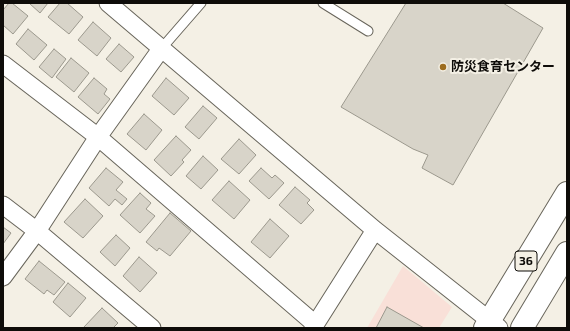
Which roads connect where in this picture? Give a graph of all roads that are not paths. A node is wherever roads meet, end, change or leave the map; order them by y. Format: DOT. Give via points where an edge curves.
graph roads {
  1 [pos="108,3"];
  2 [pos="201,3"];
  3 [pos="322,3"];
  4 [pos="368,31"];
  5 [pos="162,49"];
  6 [pos="3,64"];
  7 [pos="98,137"];
  8 [pos="567,193"];
  9 [pos="3,205"];
  10 [pos="375,230"];
  11 [pos="37,231"];
  12 [pos="567,253"];
  13 [pos="3,277"];
  14 [pos="314,326"];
  15 [pos="491,326"];
  16 [pos="152,328"];
  17 [pos="522,328"];
  1 -- 5 [label="street"];
  2 -- 5 [label="lane"];
  3 -- 4 [label="lane"];
  5 -- 7 [label="street"];
  5 -- 10 [label="street"];
  6 -- 7 [label="street"];
  7 -- 11 [label="street"];
  7 -- 14 [label="street"];
  8 -- 15 [label="highway, 36"];
  9 -- 11 [label="street"];
  10 -- 14 [label="street"];
  10 -- 15 [label="street"];
  11 -- 13 [label="street"];
  11 -- 16 [label="street"];
  12 -- 17 [label="highway, 36"];
}
